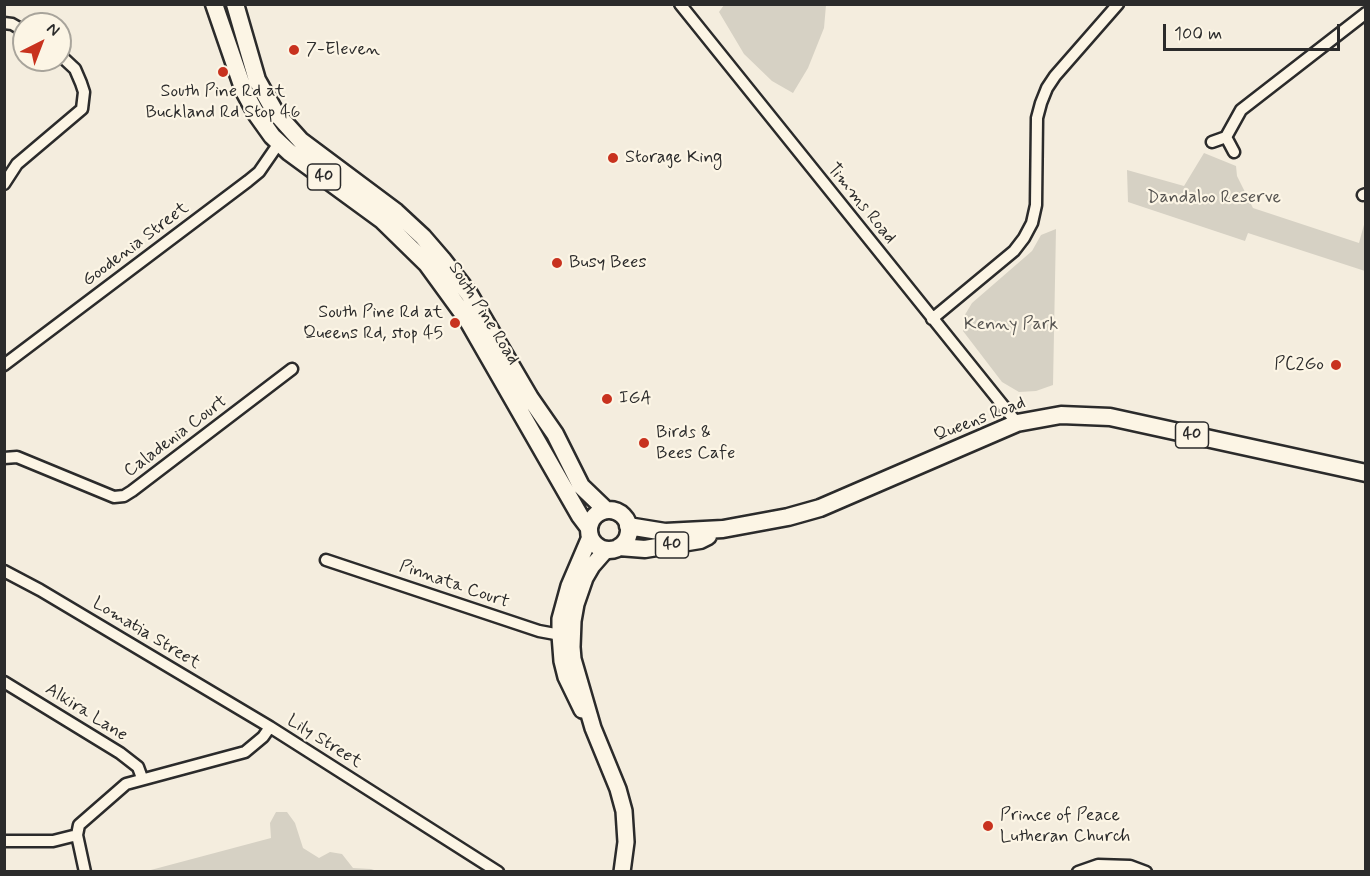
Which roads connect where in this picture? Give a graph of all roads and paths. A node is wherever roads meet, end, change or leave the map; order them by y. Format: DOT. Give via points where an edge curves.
graph roads {
  1 [pos="214,4"];
  2 [pos="235,4"];
  3 [pos="680,4"];
  4 [pos="1118,4"];
  5 [pos="1365,13"];
  6 [pos="72,66"];
  7 [pos="1226,136"];
  8 [pos="1212,141"];
  9 [pos="279,143"];
  10 [pos="1234,152"];
  11 [pos="4,184"];
  12 [pos="932,319"];
  13 [pos="4,365"];
  14 [pos="292,369"];
  15 [pos="1017,423"];
  16 [pos="4,458"];
  17 [pos="1365,473"];
  18 [pos="606,510"];
  19 [pos="628,526"];
  20 [pos="723,529"];
  21 [pos="589,532"];
  22 [pos="613,549"];
  23 [pos="326,560"];
  24 [pos="4,572"];
  25 [pos="566,636"];
  26 [pos="4,682"];
  27 [pos="270,727"];
  28 [pos="142,778"];
  29 [pos="77,836"];
  30 [pos="4,841"];
  31 [pos="86,872"];
  32 [pos="498,872"];
  33 [pos="622,872"];
  34 [pos="1078,872"];
  35 [pos="1146,872"];
  1 -- 9 [label="main road, South Pine Road / 40" via="244,91"];
  2 -- 18 [label="main road, South Pine Road / 40" via="257,80 275,112 301,141 403,218 442,259 469,294 555,434 581,486"];
  3 -- 12 [label="street, Timms Road"];
  4 -- 12 [label="street" via="1047,88 1037,118 1036,205 1024,238 1014,251"];
  5 -- 7 [label="street" via="1241,110"];
  6 -- 11 [label="street" via="84,92 82,109 17,164"];
  7 -- 8 [label="street"];
  7 -- 10 [label="street"];
  9 -- 13 [label="street, Goodenia Street" via="248,181"];
  9 -- 21 [label="main road, South Pine Road / 40" via="382,220 428,264 467,320"];
  12 -- 15 [label="street, Timms Road"];
  14 -- 16 [label="street, Caladenia Court" via="124,496 114,497 17,457"];
  15 -- 17 [label="main road, Queens Road / 40" via="1061,415 1110,417"];
  15 -- 20 [label="main road, Queens Road / 40" via="820,508"];
  18 -- 19 [label="main road, 40" via="617,512"];
  18 -- 21 [label="main road" via="594,516"];
  19 -- 20 [label="main road, Queens Road / 40" via="665,532"];
  19 -- 22 [label="main road" via="627,538"];
  20 -- 22 [label="main road, Queens Road / 40" via="679,544"];
  21 -- 22 [label="main road, 40" via="596,546"];
  21 -- 25 [label="main road" via="563,605"];
  22 -- 25 [label="main road" via="592,566 585,578"];
  23 -- 25 [label="street, Pinnata Court" via="534,630"];
  24 -- 27 [label="street, Lomatia Street"];
  25 -- 33 [label="main road" via="593,728 624,811 626,842"];
  26 -- 28 [label="street, Alkira Lane" via="120,753 138,767"];
  27 -- 28 [label="street, Lily Street" via="245,752"];
  27 -- 32 [label="street, Lily Street"];
  28 -- 29 [label="street, Lily Street" via="126,784 91,813 79,825"];
  29 -- 30 [label="street" via="53,841"];
  29 -- 31 [label="street"];
  34 -- 35 [label="street" via="1098,865 1130,866"];
}
